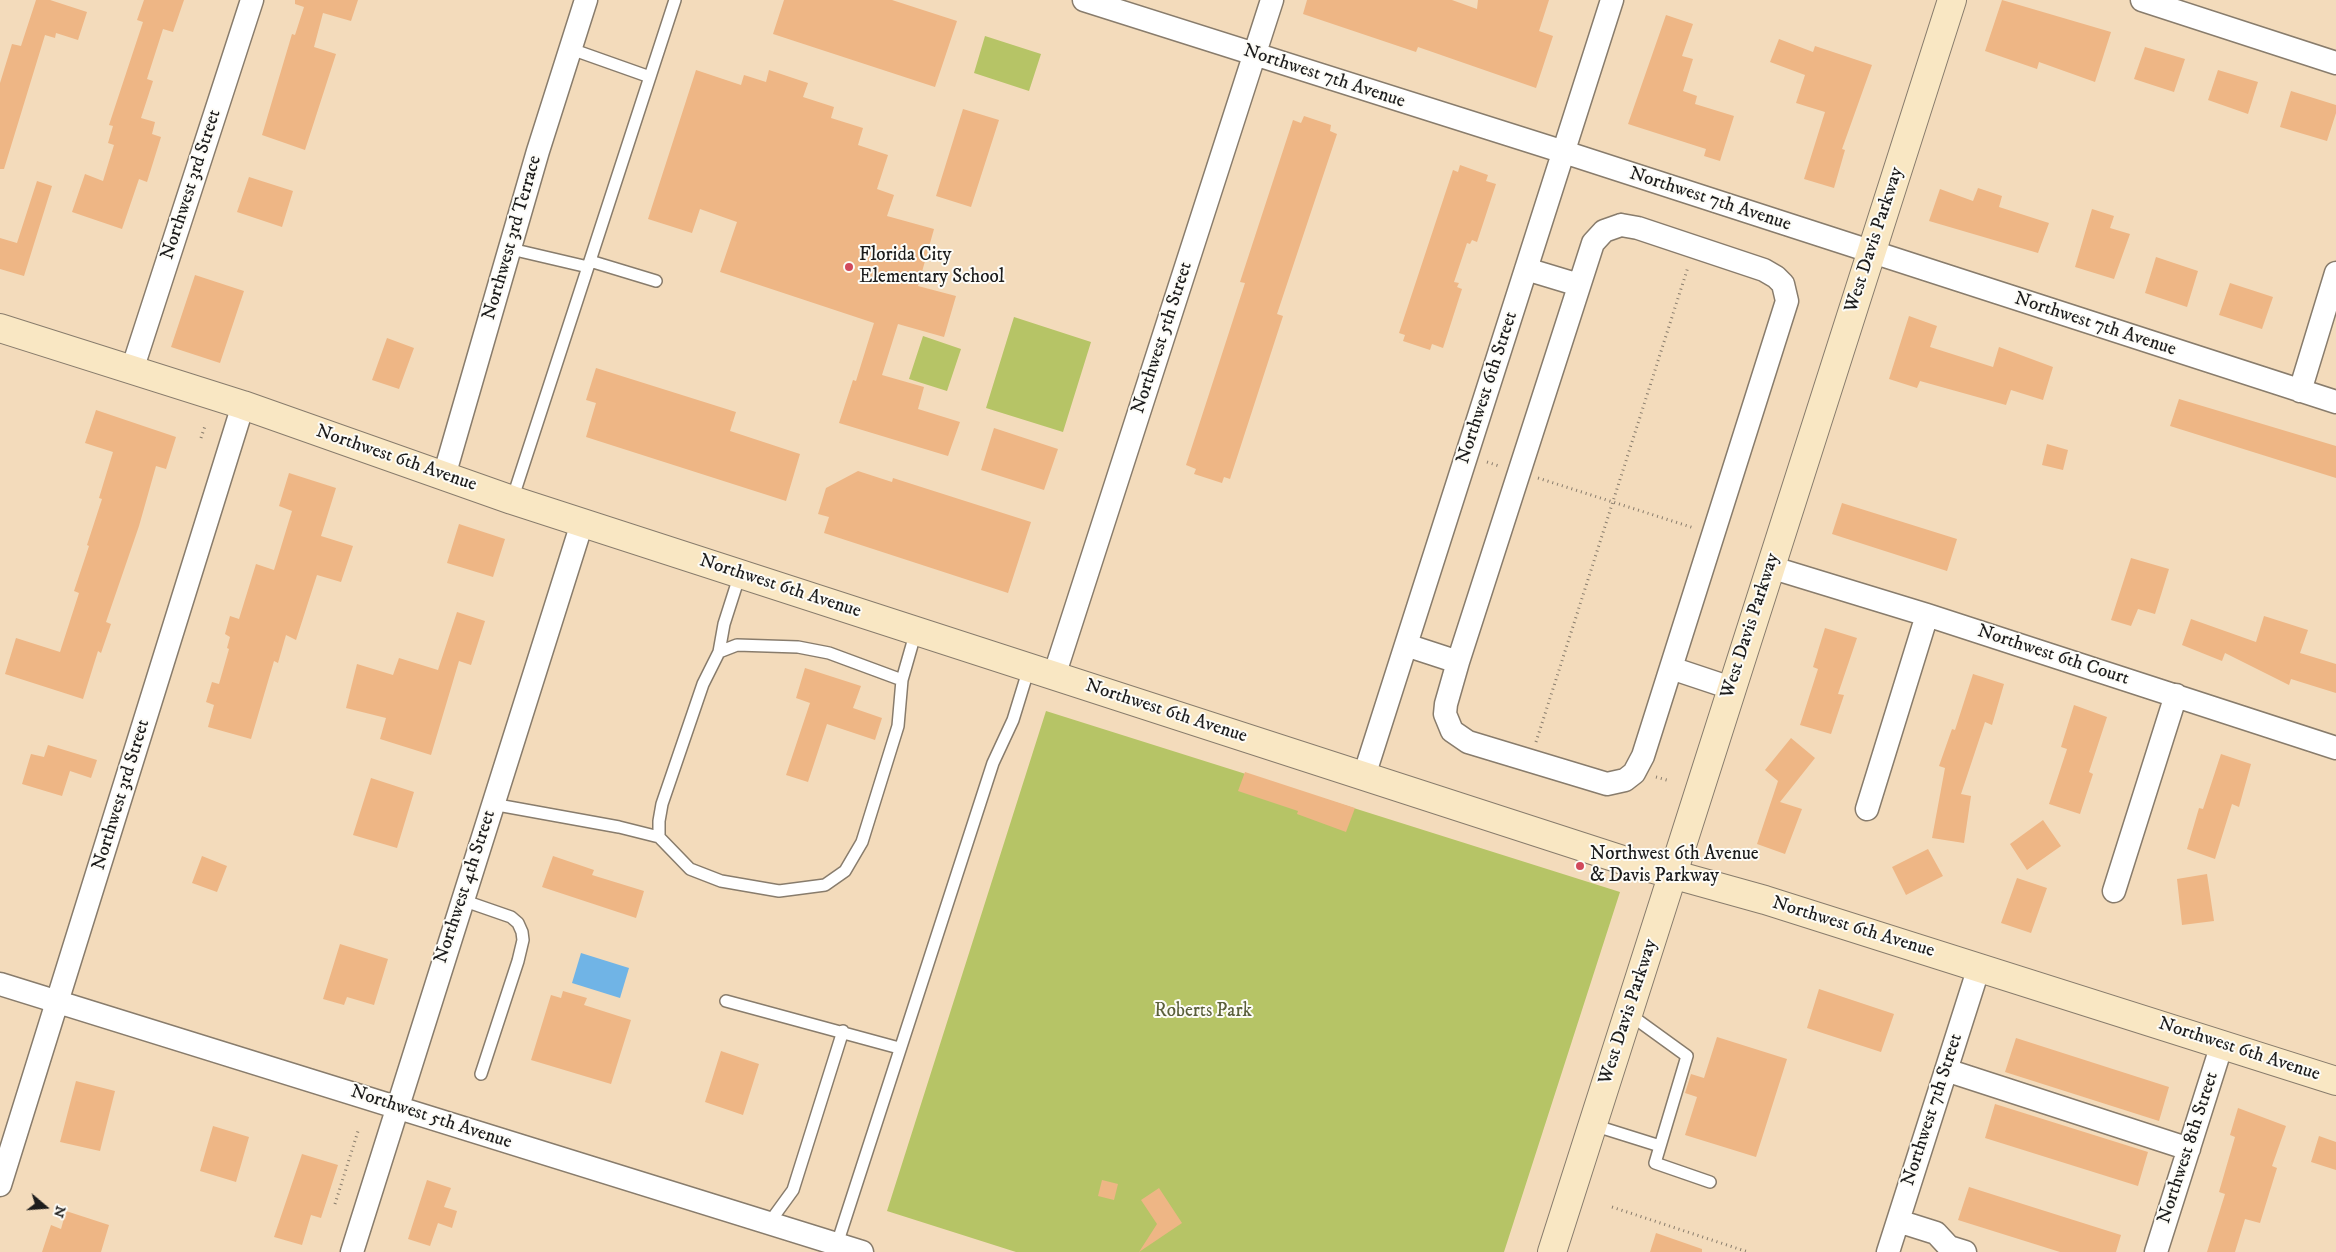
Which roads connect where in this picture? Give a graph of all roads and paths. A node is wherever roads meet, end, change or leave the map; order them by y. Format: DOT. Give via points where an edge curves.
graph roads {
  1 [pos="252,0"];
  2 [pos="586,0"];
  3 [pos="676,0"];
  4 [pos="1084,0"];
  5 [pos="1272,0"];
  6 [pos="1612,0"];
  7 [pos="1952,0"];
  8 [pos="2142,0"];
  9 [pos="571,49"];
  10 [pos="1255,54"];
  11 [pos="2336,63"];
  12 [pos="650,77"];
  13 [pos="1564,152"];
  14 [pos="510,249"];
  15 [pos="1872,253"];
  16 [pos="1690,258"];
  17 [pos="589,264"];
  18 [pos="1526,269"];
  19 [pos="2336,273"];
  20 [pos="656,281"];
  21 [pos="1579,285"];
  22 [pos="0,328"];
  23 [pos="132,370"];
  24 [pos="2300,390"];
  25 [pos="2336,402"];
  26 [pos="242,405"];
  27 [pos="204,426"];
  28 [pos="201,438"];
  29 [pos="444,476"];
  30 [pos="1529,476"];
  31 [pos="512,500"];
  32 [pos="1613,502"];
  33 [pos="582,523"];
  34 [pos="1702,531"];
  35 [pos="1770,567"];
  36 [pos="740,574"];
  37 [pos="1927,615"];
  38 [pos="916,631"];
  39 [pos="1406,646"];
  40 [pos="719,652"];
  41 [pos="1458,662"];
  42 [pos="1029,668"];
  43 [pos="1671,668"];
  44 [pos="1054,676"];
  45 [pos="902,680"];
  46 [pos="1732,688"];
  47 [pos="2176,695"];
  48 [pos="1535,744"];
  49 [pos="2336,748"];
  50 [pos="1364,776"];
  51 [pos="492,804"];
  52 [pos="1867,809"];
  53 [pos="659,837"];
  54 [pos="1673,874"];
  55 [pos="2114,891"];
  56 [pos="462,900"];
  57 [pos="1979,967"];
  58 [pos="0,984"];
  59 [pos="726,1001"];
  60 [pos="58,1002"];
  61 [pos="1629,1014"];
  62 [pos="842,1030"];
  63 [pos="2222,1044"];
  64 [pos="899,1048"];
  65 [pos="1946,1070"];
  66 [pos="481,1074"];
  67 [pos="2336,1081"];
  68 [pos="397,1107"];
  69 [pos="1593,1125"];
  70 [pos="359,1128"];
  71 [pos="1660,1146"];
  72 [pos="2189,1148"];
  73 [pos="1710,1182"];
  74 [pos="0,1184"];
  75 [pos="335,1204"];
  76 [pos="1612,1207"];
  77 [pos="1898,1221"];
  78 [pos="769,1223"];
  79 [pos="837,1244"];
  80 [pos="1937,1244"];
  81 [pos="352,1252"];
  82 [pos="862,1252"];
  83 [pos="1552,1252"];
  84 [pos="1748,1252"];
  85 [pos="1888,1252"];
  86 [pos="1965,1252"];
  87 [pos="2156,1252"];
  1 -- 23 [label="street, Northwest 3rd Street"];
  2 -- 9 [label="street, Northwest 3rd Terrace"];
  3 -- 12 [label="lane"];
  4 -- 10 [label="street, Northwest 7th Avenue"];
  5 -- 10 [label="street, Northwest 5th Street"];
  6 -- 13 [label="street, Northwest 6th Street"];
  7 -- 15 [label="street, West Davis Parkway"];
  8 -- 11 [label="street"];
  9 -- 12 [label="lane"];
  9 -- 14 [label="street, Northwest 3rd Terrace"];
  10 -- 13 [label="street, Northwest 7th Avenue"];
  10 -- 44 [label="street, Northwest 5th Street"];
  12 -- 17 [label="lane"];
  13 -- 15 [label="street, Northwest 7th Avenue"];
  13 -- 18 [label="street, Northwest 6th Street"];
  14 -- 17 [label="lane"];
  14 -- 29 [label="street, Northwest 3rd Terrace"];
  15 -- 24 [label="street, Northwest 7th Avenue"];
  15 -- 35 [label="street, West Davis Parkway"];
  16 -- 32 [label="path"];
  17 -- 20 [label="lane"];
  17 -- 31 [label="lane"];
  18 -- 21 [label="street"];
  18 -- 39 [label="street, Northwest 6th Street"];
  19 -- 24 [label="street"];
  21 -- 41 [label="street"];
  21 -- 43 [label="street" via="1593,243 1604,231 1621,225 1764,270 1776,277 1786,292 1786,310"];
  22 -- 23 [label="street, Northwest 6th Avenue"];
  23 -- 26 [label="street, Northwest 6th Avenue"];
  24 -- 25 [label="street, Northwest 7th Avenue"];
  26 -- 29 [label="street, Northwest 6th Avenue"];
  26 -- 60 [label="street, Northwest 3rd Street"];
  27 -- 28 [label="path"];
  29 -- 31 [label="street, Northwest 6th Avenue"];
  30 -- 32 [label="path"];
  31 -- 33 [label="street, Northwest 6th Avenue"];
  32 -- 34 [label="path"];
  32 -- 48 [label="path"];
  33 -- 36 [label="street, Northwest 6th Avenue"];
  33 -- 51 [label="street, Northwest 4th Street"];
  35 -- 37 [label="street, Northwest 6th Court"];
  35 -- 46 [label="street, West Davis Parkway"];
  36 -- 38 [label="street, Northwest 6th Avenue"];
  36 -- 40 [label="lane"];
  37 -- 47 [label="street, Northwest 6th Court"];
  37 -- 52 [label="street"];
  38 -- 42 [label="street, Northwest 6th Avenue"];
  38 -- 45 [label="lane"];
  39 -- 41 [label="street"];
  39 -- 50 [label="street, Northwest 6th Street"];
  40 -- 45 [label="lane" via="726,647 755,644 798,647 829,653"];
  40 -- 53 [label="lane" via="703,684 662,804"];
  41 -- 43 [label="street" via="1446,704 1447,721 1452,731 1477,745 1607,784 1625,780 1639,765"];
  42 -- 44 [label="street, Northwest 6th Avenue"];
  42 -- 64 [label="lane" via="1012,720 993,763"];
  43 -- 46 [label="street"];
  44 -- 50 [label="street, Northwest 6th Avenue"];
  45 -- 53 [label="lane" via="898,726 866,830 852,862 836,880 792,890 737,885 702,876 690,869"];
  46 -- 54 [label="street, West Davis Parkway"];
  47 -- 49 [label="street, Northwest 6th Court"];
  47 -- 55 [label="street"];
  50 -- 54 [label="street, Northwest 6th Avenue"];
  51 -- 53 [label="lane"];
  51 -- 56 [label="street, Northwest 4th Street"];
  54 -- 57 [label="street, Northwest 6th Avenue"];
  54 -- 61 [label="street, West Davis Parkway"];
  56 -- 66 [label="lane" via="512,917 522,932 523,940"];
  56 -- 68 [label="street, Northwest 4th Street"];
  57 -- 63 [label="street, Northwest 6th Avenue"];
  57 -- 65 [label="street, Northwest 7th Street"];
  58 -- 60 [label="street, Northwest 5th Avenue"];
  59 -- 62 [label="lane"];
  60 -- 68 [label="street, Northwest 5th Avenue"];
  60 -- 74 [label="street, Northwest 3rd Street"];
  61 -- 69 [label="street, West Davis Parkway"];
  61 -- 71 [label="lane" via="1687,1056"];
  62 -- 64 [label="lane"];
  62 -- 78 [label="lane" via="793,1190"];
  63 -- 67 [label="street, Northwest 6th Avenue"];
  63 -- 72 [label="street, Northwest 8th Street"];
  64 -- 79 [label="lane"];
  65 -- 72 [label="street"];
  65 -- 77 [label="street, Northwest 7th Street"];
  68 -- 78 [label="street, Northwest 5th Avenue"];
  68 -- 81 [label="street, Northwest 4th Street"];
  69 -- 71 [label="lane"];
  69 -- 83 [label="street, West Davis Parkway"];
  70 -- 75 [label="path"];
  71 -- 73 [label="lane" via="1655,1163"];
  72 -- 87 [label="street, Northwest 8th Street"];
  76 -- 84 [label="path"];
  77 -- 80 [label="street" via="1936,1233"];
  77 -- 85 [label="street, Northwest 7th Street"];
  78 -- 79 [label="street, Northwest 5th Avenue"];
  79 -- 82 [label="street, Northwest 5th Avenue"];
  80 -- 86 [label="street"];
}
